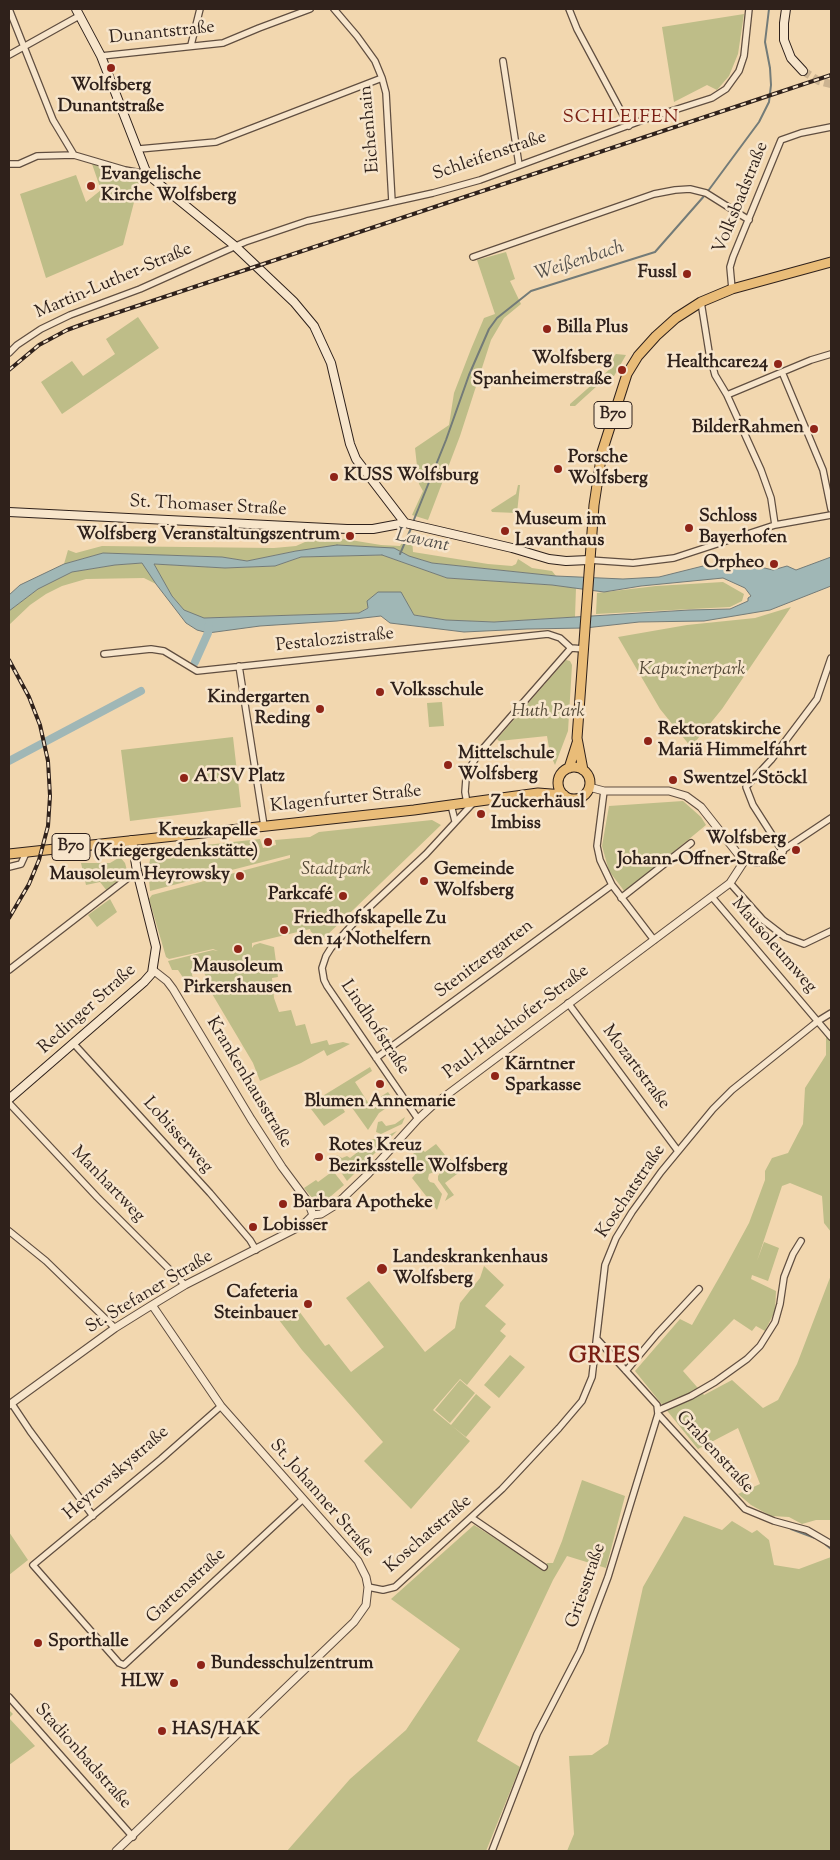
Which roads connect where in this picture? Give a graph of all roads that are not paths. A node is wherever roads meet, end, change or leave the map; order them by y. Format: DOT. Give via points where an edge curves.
graph roads {
  1 [pos="9,9"];
  2 [pos="200,9"];
  3 [pos="310,9"];
  4 [pos="334,9"];
  5 [pos="569,9"];
  6 [pos="749,9"];
  7 [pos="786,9"];
  8 [pos="78,12"];
  9 [pos="191,45"];
  10 [pos="24,46"];
  11 [pos="9,55"];
  12 [pos="101,56"];
  13 [pos="503,61"];
  14 [pos="803,71"];
  15 [pos="382,78"];
  16 [pos="629,126"];
  17 [pos="831,127"];
  18 [pos="139,149"];
  19 [pos="74,155"];
  20 [pos="9,164"];
  21 [pos="519,165"];
  22 [pos="147,174"];
  23 [pos="392,202"];
  24 [pos="749,220"];
  25 [pos="235,246"];
  26 [pos="473,257"];
  27 [pos="831,262"];
  28 [pos="732,289"];
  29 [pos="701,302"];
  30 [pos="9,353"];
  31 [pos="831,354"];
  32 [pos="782,372"];
  33 [pos="727,395"];
  34 [pos="831,467"];
  35 [pos="823,470"];
  36 [pos="831,506"];
  37 [pos="9,512"];
  38 [pos="831,515"];
  39 [pos="405,523"];
  40 [pos="775,524"];
  41 [pos="589,565"];
  42 [pos="571,648"];
  43 [pos="584,649"];
  44 [pos="104,654"];
  45 [pos="831,658"];
  46 [pos="239,666"];
  47 [pos="577,743"];
  48 [pos="569,768"];
  49 [pos="583,770"];
  50 [pos="558,782"];
  51 [pos="589,787"];
  52 [pos="604,791"];
  53 [pos="538,794"];
  54 [pos="564,795"];
  55 [pos="470,802"];
  56 [pos="451,805"];
  57 [pos="831,818"];
  58 [pos="455,821"];
  59 [pos="264,826"];
  60 [pos="132,840"];
  61 [pos="691,843"];
  62 [pos="783,852"];
  63 [pos="26,853"];
  64 [pos="9,854"];
  65 [pos="745,860"];
  66 [pos="9,867"];
  67 [pos="137,871"];
  68 [pos="730,883"];
  69 [pos="612,885"];
  70 [pos="712,897"];
  71 [pos="621,898"];
  72 [pos="831,931"];
  73 [pos="654,940"];
  74 [pos="9,970"];
  75 [pos="153,970"];
  76 [pos="568,1003"];
  77 [pos="831,1013"];
  78 [pos="818,1021"];
  79 [pos="831,1037"];
  80 [pos="74,1044"];
  81 [pos="376,1058"];
  82 [pos="9,1099"];
  83 [pos="9,1103"];
  84 [pos="418,1119"];
  85 [pos="678,1150"];
  86 [pos="313,1215"];
  87 [pos="9,1231"];
  88 [pos="801,1241"];
  89 [pos="256,1250"];
  90 [pos="185,1286"];
  91 [pos="699,1289"];
  92 [pos="152,1305"];
  93 [pos="115,1328"];
  94 [pos="597,1339"];
  95 [pos="626,1371"];
  96 [pos="10,1404"];
  97 [pos="221,1406"];
  98 [pos="658,1412"];
  99 [pos="303,1499"];
  100 [pos="93,1516"];
  101 [pos="472,1518"];
  102 [pos="831,1544"];
  103 [pos="33,1565"];
  104 [pos="544,1567"];
  105 [pos="368,1587"];
  106 [pos="9,1697"];
  107 [pos="133,1837"];
  108 [pos="116,1851"];
  109 [pos="492,1851"];
  1 -- 10 [label="street"];
  2 -- 9 [label="street"];
  3 -- 9 [label="street, Dunantstraße" via="223,43"];
  4 -- 15 [label="street, Eichenhain" via="358,36"];
  5 -- 16 [label="street"];
  6 -- 16 [label="street, Schleifenstraße" via="741,65 726,89 699,103"];
  7 -- 14 [label="main road" via="784,40 791,58"];
  8 -- 10 [label="street"];
  8 -- 12 [label="main road"];
  9 -- 12 [label="street, Dunantstraße"];
  10 -- 11 [label="street"];
  10 -- 19 [label="street" via="53,120"];
  12 -- 18 [label="main road"];
  13 -- 21 [label="street"];
  15 -- 18 [label="street" via="216,142"];
  15 -- 23 [label="street, Eichenhain" via="386,93"];
  16 -- 21 [label="street, Schleifenstraße"];
  17 -- 24 [label="street, Volksbadstraße" via="781,140"];
  18 -- 22 [label="main road"];
  19 -- 20 [label="street" via="37,156 19,164"];
  19 -- 22 [label="street"];
  21 -- 23 [label="street, Schleifenstraße" via="480,180"];
  22 -- 25 [label="main road"];
  23 -- 25 [label="street, Schleifenstraße" via="277,230"];
  24 -- 26 [label="street" via="713,197 698,191 675,190 654,194"];
  24 -- 28 [label="street, Volksbadstraße" via="732,257"];
  25 -- 30 [label="street, Martin-Luther-Straße" via="140,289 55,322 24,339"];
  25 -- 39 [label="main road" via="294,302 314,326 331,363 356,458"];
  27 -- 28 [label="main road, B70"];
  28 -- 29 [label="main road, B70"];
  29 -- 33 [label="street" via="715,374"];
  29 -- 41 [label="main road, B70" via="656,336 627,374 602,452"];
  31 -- 32 [label="street"];
  32 -- 33 [label="street"];
  32 -- 35 [label="street"];
  33 -- 40 [label="street" via="761,470 771,498"];
  34 -- 35 [label="street"];
  35 -- 36 [label="street"];
  37 -- 39 [label="main road, St. Thomaser Straße" via="347,529 373,529"];
  38 -- 40 [label="street"];
  39 -- 41 [label="main road" via="548,559"];
  40 -- 41 [label="street" via="674,558"];
  41 -- 43 [label="main road, B70"];
  42 -- 43 [label="street"];
  42 -- 46 [label="street, Pestalozzistraße" via="560,638 548,634"];
  42 -- 55 [label="street" via="473,762 465,792"];
  43 -- 47 [label="main road, B70"];
  44 -- 46 [label="street, Pestalozzistraße" via="151,649 164,651 196,671"];
  45 -- 62 [label="street" via="818,699 746,787"];
  46 -- 59 [label="street"];
  47 -- 48 [label="main road, B70"];
  47 -- 49 [label="main road, B70"];
  48 -- 49 [label="main road"];
  48 -- 50 [label="main road, B70"];
  49 -- 51 [label="main road, B70" via="589,778"];
  50 -- 53 [label="main road, Klagenfurter Straße / B70"];
  50 -- 54 [label="main road"];
  51 -- 52 [label="street"];
  51 -- 54 [label="main road, B70" via="579,798"];
  52 -- 65 [label="street" via="670,791 686,796 702,807"];
  52 -- 69 [label="street" via="597,846"];
  53 -- 54 [label="main road, Klagenfurter Straße / B70"];
  53 -- 55 [label="main road, Klagenfurter Straße / B70"];
  55 -- 56 [label="main road, Klagenfurter Straße / B70"];
  55 -- 58 [label="street, Lindhofstraße"];
  56 -- 58 [label="street"];
  56 -- 59 [label="main road, Klagenfurter Straße / B70"];
  57 -- 62 [label="street"];
  58 -- 81 [label="street, Lindhofstraße" via="426,854 362,914 331,948 323,963 324,980"];
  59 -- 60 [label="main road, Klagenfurter Straße / B70"];
  60 -- 63 [label="main road, Klagenfurter Straße / B70"];
  60 -- 67 [label="main road, Redinger Straße"];
  61 -- 71 [label="street"];
  62 -- 65 [label="street" via="763,862"];
  63 -- 64 [label="main road, Klagenfurter Straße / B70"];
  63 -- 66 [label="street" via="21,864"];
  65 -- 68 [label="street, Paul-Hackhofer-Straße"];
  67 -- 74 [label="street"];
  67 -- 75 [label="main road, Redinger Straße" via="156,947"];
  68 -- 70 [label="street, Paul-Hackhofer-Straße"];
  68 -- 72 [label="street" via="763,920 785,937 804,944"];
  69 -- 71 [label="street"];
  69 -- 81 [label="street, Stenitzergarten"];
  70 -- 73 [label="street, Paul-Hackhofer-Straße"];
  70 -- 78 [label="street, Mausoleumweg"];
  71 -- 73 [label="street"];
  73 -- 76 [label="street, Paul-Hackhofer-Straße"];
  75 -- 80 [label="main road, Redinger Straße" via="144,982"];
  75 -- 86 [label="street, Krankenhausstraße" via="174,989 251,1119 308,1202"];
  76 -- 84 [label="street, Paul-Hackhofer-Straße"];
  76 -- 85 [label="street, Mozartstraße"];
  77 -- 78 [label="street, Koschatstraße"];
  78 -- 79 [label="street, Mausoleumweg"];
  78 -- 85 [label="street, Koschatstraße" via="732,1090"];
  80 -- 82 [label="main road, Redinger Straße"];
  80 -- 89 [label="street, Lobisserweg" via="210,1194"];
  81 -- 84 [label="street, Lindhofstraße"];
  83 -- 90 [label="street, Manhartweg"];
  84 -- 86 [label="street, Paul-Hackhofer-Straße" via="344,1197 321,1214"];
  85 -- 94 [label="street, Koschatstraße" via="632,1212 608,1256"];
  86 -- 89 [label="street, St. Stefaner Straße" via="302,1225"];
  87 -- 93 [label="street" via="46,1261"];
  88 -- 98 [label="street" via="784,1276 775,1322 760,1346 715,1382"];
  89 -- 90 [label="street, St. Stefaner Straße"];
  90 -- 92 [label="street, St. Stefaner Straße"];
  91 -- 95 [label="street"];
  92 -- 93 [label="street, St. Stefaner Straße"];
  92 -- 97 [label="street, St. Johanner Straße"];
  93 -- 96 [label="street, St. Stefaner Straße"];
  94 -- 95 [label="street"];
  94 -- 101 [label="street, Koschatstraße" via="592,1377 582,1401"];
  95 -- 98 [label="street" via="657,1405"];
  96 -- 100 [label="street"];
  97 -- 99 [label="street, St. Johanner Straße"];
  97 -- 100 [label="street, Heyrowskystraße"];
  98 -- 102 [label="street, Grabenstraße" via="745,1509 807,1530"];
  98 -- 109 [label="street, Griesstraße" via="608,1577 584,1642 538,1734"];
  99 -- 103 [label="street, Gartenstraße" via="124,1664 119,1663"];
  99 -- 105 [label="street, St. Johanner Straße" via="358,1561"];
  100 -- 103 [label="street, Heyrowskystraße"];
  101 -- 104 [label="street"];
  101 -- 105 [label="street, Koschatstraße" via="395,1587 383,1590"];
  105 -- 107 [label="street, St. Johanner Straße" via="366,1605 354,1622"];
  106 -- 107 [label="street, Stadionbadstraße"];
  107 -- 108 [label="street, St. Johanner Straße"];
}
